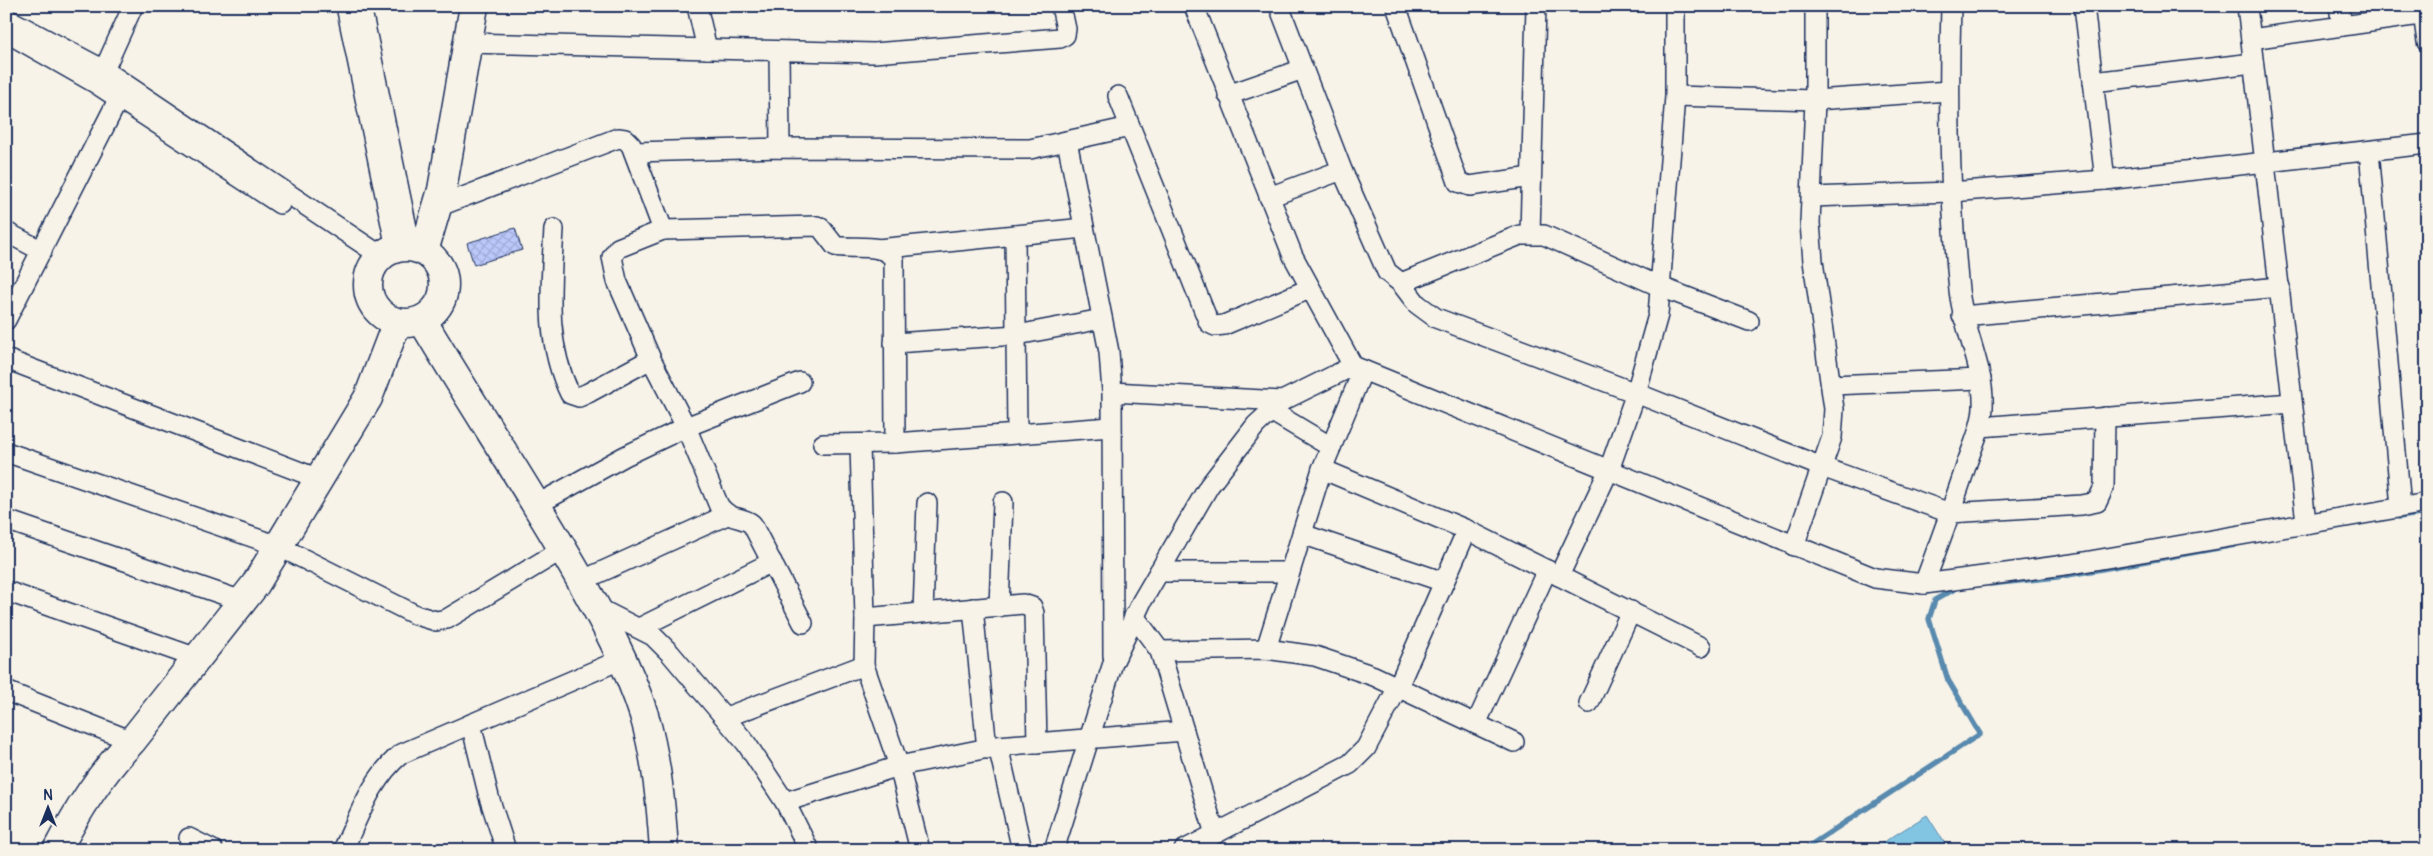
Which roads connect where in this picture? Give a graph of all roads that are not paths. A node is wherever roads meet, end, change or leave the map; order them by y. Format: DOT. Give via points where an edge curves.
graph roads {
  1 [pos="133,6"];
  2 [pos="346,6"];
  3 [pos="361,6"];
  4 [pos="474,6"];
  5 [pos="697,6"];
  6 [pos="1061,6"];
  7 [pos="1194,6"];
  8 [pos="1279,6"];
  9 [pos="1396,6"];
  10 [pos="1536,6"];
  11 [pos="1675,6"];
  12 [pos="1815,6"];
  13 [pos="1951,6"];
  14 [pos="2084,6"];
  15 [pos="2247,6"];
  16 [pos="2339,6"];
  17 [pos="2424,12"];
  18 [pos="6,18"];
  19 [pos="2342,26"];
  20 [pos="6,32"];
  21 [pos="2251,40"];
  22 [pos="2427,42"];
  23 [pos="467,43"];
  24 [pos="707,49"];
  25 [pos="779,51"];
  26 [pos="2253,63"];
  27 [pos="1303,69"];
  28 [pos="100,76"];
  29 [pos="2093,82"];
  30 [pos="123,91"];
  31 [pos="1949,91"];
  32 [pos="1228,95"];
  33 [pos="1118,96"];
  34 [pos="1675,96"];
  35 [pos="1815,100"];
  36 [pos="1130,127"];
  37 [pos="1067,141"];
  38 [pos="2427,144"];
  39 [pos="780,148"];
  40 [pos="2369,151"];
  41 [pos="634,152"];
  42 [pos="2265,162"];
  43 [pos="1342,170"];
  44 [pos="1531,177"];
  45 [pos="2105,180"];
  46 [pos="1950,192"];
  47 [pos="1269,197"];
  48 [pos="1812,197"];
  49 [pos="437,207"];
  50 [pos="1084,228"];
  51 [pos="554,229"];
  52 [pos="663,230"];
  53 [pos="6,232"];
  54 [pos="1530,234"];
  55 [pos="1016,235"];
  56 [pos="878,248"];
  57 [pos="42,251"];
  58 [pos="397,253"];
  59 [pos="1401,282"];
  60 [pos="1661,287"];
  61 [pos="2280,287"];
  62 [pos="1309,289"];
  63 [pos="1962,316"];
  64 [pos="1102,319"];
  65 [pos="6,320"];
  66 [pos="409,321"];
  67 [pos="1749,322"];
  68 [pos="1017,335"];
  69 [pos="894,343"];
  70 [pos="6,359"];
  71 [pos="651,359"];
  72 [pos="1358,368"];
  73 [pos="1981,378"];
  74 [pos="800,382"];
  75 [pos="1831,385"];
  76 [pos="1112,392"];
  77 [pos="1636,394"];
  78 [pos="2292,402"];
  79 [pos="1276,406"];
  80 [pos="2105,417"];
  81 [pos="1112,426"];
  82 [pos="1980,427"];
  83 [pos="686,428"];
  84 [pos="1017,432"];
  85 [pos="895,443"];
  86 [pos="823,444"];
  87 [pos="860,445"];
  88 [pos="1331,447"];
  89 [pos="6,452"];
  90 [pos="1822,467"];
  91 [pos="1322,469"];
  92 [pos="1609,470"];
  93 [pos="319,480"];
  94 [pos="1003,502"];
  95 [pos="2427,502"];
  96 [pos="926,503"];
  97 [pos="538,504"];
  98 [pos="2401,507"];
  99 [pos="1950,514"];
  100 [pos="727,515"];
  101 [pos="6,520"];
  102 [pos="2306,522"];
  103 [pos="1467,530"];
  104 [pos="1302,534"];
  105 [pos="278,546"];
  106 [pos="1794,546"];
  107 [pos="563,549"];
  108 [pos="772,562"];
  109 [pos="1159,572"];
  110 [pos="1290,572"];
  111 [pos="1553,573"];
  112 [pos="581,581"];
  113 [pos="1444,582"];
  114 [pos="1924,584"];
  115 [pos="6,591"];
  116 [pos="242,601"];
  117 [pos="596,607"];
  118 [pos="999,607"];
  119 [pos="972,608"];
  120 [pos="1631,611"];
  121 [pos="923,612"];
  122 [pos="1134,616"];
  123 [pos="865,618"];
  124 [pos="804,623"];
  125 [pos="639,628"];
  126 [pos="1701,646"];
  127 [pos="1266,649"];
  128 [pos="1160,651"];
  129 [pos="197,658"];
  130 [pos="620,660"];
  131 [pos="1113,663"];
  132 [pos="864,665"];
  133 [pos="1397,689"];
  134 [pos="6,691"];
  135 [pos="1589,703"];
  136 [pos="726,717"];
  137 [pos="470,724"];
  138 [pos="1476,724"];
  139 [pos="1184,731"];
  140 [pos="1088,739"];
  141 [pos="132,741"];
  142 [pos="1514,742"];
  143 [pos="1036,744"];
  144 [pos="993,748"];
  145 [pos="113,761"];
  146 [pos="899,766"];
  147 [pos="785,802"];
  148 [pos="1215,834"];
  149 [pos="189,838"];
  150 [pos="57,850"];
  151 [pos="72,850"];
  152 [pos="213,850"];
  153 [pos="343,850"];
  154 [pos="506,850"];
  155 [pos="664,850"];
  156 [pos="808,850"];
  157 [pos="920,850"];
  158 [pos="1022,850"];
  159 [pos="1054,850"];
  160 [pos="1184,850"];
  1 -- 28 [label="street"];
  2 -- 58 [label="street"];
  3 -- 58 [label="street"];
  4 -- 23 [label="main road"];
  5 -- 24 [label="street"];
  6 -- 25 [label="street" via="1065,35 1053,40 874,52"];
  7 -- 32 [label="street"];
  8 -- 27 [label="street"];
  9 -- 44 [label="street" via="1458,182 1470,186"];
  10 -- 44 [label="street"];
  11 -- 34 [label="street"];
  12 -- 35 [label="street"];
  13 -- 31 [label="street"];
  14 -- 29 [label="street"];
  15 -- 21 [label="street"];
  16 -- 19 [label="street"];
  17 -- 19 [label="street"];
  17 -- 22 [label="street"];
  18 -- 28 [label="street"];
  19 -- 21 [label="street"];
  20 -- 28 [label="street"];
  21 -- 26 [label="street"];
  23 -- 24 [label="street"];
  23 -- 49 [label="main road"];
  24 -- 25 [label="street"];
  25 -- 39 [label="street"];
  26 -- 29 [label="street"];
  26 -- 42 [label="street"];
  27 -- 32 [label="street"];
  27 -- 43 [label="street"];
  28 -- 30 [label="street"];
  29 -- 45 [label="street"];
  30 -- 57 [label="street"];
  30 -- 58 [label="street"];
  31 -- 35 [label="street"];
  31 -- 46 [label="street"];
  32 -- 47 [label="street"];
  33 -- 36 [label="street"];
  34 -- 35 [label="street"];
  34 -- 60 [label="street"];
  35 -- 48 [label="street"];
  36 -- 37 [label="street"];
  36 -- 62 [label="street" via="1209,323 1224,325"];
  37 -- 39 [label="street" via="1030,149"];
  37 -- 50 [label="street"];
  38 -- 40 [label="street"];
  39 -- 41 [label="street"];
  40 -- 42 [label="street"];
  40 -- 98 [label="street"];
  41 -- 49 [label="street" via="625,139 607,141"];
  41 -- 52 [label="street"];
  42 -- 45 [label="street"];
  42 -- 61 [label="street"];
  43 -- 47 [label="street"];
  43 -- 59 [label="street" via="1387,272"];
  44 -- 54 [label="street"];
  45 -- 46 [label="street"];
  46 -- 48 [label="street"];
  46 -- 63 [label="street"];
  47 -- 62 [label="street"];
  48 -- 75 [label="street" via="1813,261"];
  49 -- 58 [label="main road"];
  50 -- 55 [label="street"];
  50 -- 64 [label="street"];
  51 -- 71 [label="street" via="551,334 570,394 579,397"];
  52 -- 56 [label="street" via="817,226 835,246"];
  52 -- 71 [label="street" via="618,248 612,257 617,281"];
  53 -- 57 [label="street"];
  54 -- 59 [label="street" via="1520,235"];
  54 -- 60 [label="street" via="1544,235"];
  55 -- 56 [label="street"];
  55 -- 68 [label="street"];
  56 -- 69 [label="street" via="887,251 894,260"];
  57 -- 65 [label="street"];
  58 -- 66 [label="main road" via="368,280 369,294 379,311"];
  58 -- 66 [label="main road" via="432,257 443,274 444,289 439,303"];
  59 -- 77 [label="street" via="1416,304 1436,318"];
  60 -- 67 [label="street"];
  60 -- 77 [label="street" via="1652,340"];
  61 -- 63 [label="street"];
  61 -- 78 [label="street"];
  62 -- 72 [label="street"];
  63 -- 73 [label="street"];
  64 -- 68 [label="street"];
  64 -- 76 [label="street"];
  66 -- 93 [label="main road"];
  66 -- 97 [label="main road"];
  68 -- 69 [label="street"];
  68 -- 84 [label="street"];
  69 -- 85 [label="street"];
  70 -- 93 [label="street"];
  71 -- 83 [label="street"];
  72 -- 79 [label="street"];
  72 -- 88 [label="street"];
  72 -- 92 [label="street"];
  73 -- 75 [label="street"];
  73 -- 82 [label="street" via="1983,410"];
  74 -- 83 [label="street"];
  75 -- 90 [label="street" via="1834,409 1832,437"];
  76 -- 79 [label="street"];
  76 -- 81 [label="street"];
  77 -- 90 [label="street"];
  77 -- 92 [label="street"];
  78 -- 80 [label="street"];
  78 -- 102 [label="street"];
  79 -- 88 [label="street"];
  79 -- 109 [label="street" via="1242,442 1209,486"];
  80 -- 82 [label="street"];
  80 -- 99 [label="street" via="2104,487 2097,502"];
  81 -- 84 [label="street"];
  81 -- 131 [label="street"];
  82 -- 99 [label="street"];
  83 -- 97 [label="street" via="625,456"];
  83 -- 100 [label="street" via="719,506"];
  84 -- 85 [label="street"];
  85 -- 87 [label="street"];
  86 -- 87 [label="street"];
  87 -- 123 [label="street"];
  88 -- 91 [label="street"];
  89 -- 105 [label="street"];
  90 -- 99 [label="street"];
  90 -- 106 [label="street"];
  91 -- 103 [label="street"];
  91 -- 104 [label="street"];
  92 -- 106 [label="street"];
  92 -- 111 [label="street"];
  93 -- 105 [label="main road"];
  94 -- 118 [label="street"];
  95 -- 98 [label="street"];
  96 -- 121 [label="street"];
  97 -- 107 [label="main road"];
  98 -- 102 [label="street"];
  99 -- 114 [label="street"];
  100 -- 108 [label="street" via="752,524"];
  100 -- 112 [label="street"];
  101 -- 116 [label="street"];
  102 -- 114 [label="street" via="2072,564"];
  103 -- 111 [label="street"];
  103 -- 113 [label="street"];
  104 -- 110 [label="street"];
  104 -- 113 [label="street"];
  105 -- 107 [label="street" via="416,615 436,621 447,619"];
  105 -- 116 [label="main road"];
  106 -- 114 [label="street" via="1875,578"];
  107 -- 112 [label="main road"];
  108 -- 124 [label="street"];
  108 -- 125 [label="street"];
  109 -- 110 [label="street"];
  109 -- 122 [label="street"];
  110 -- 127 [label="street"];
  111 -- 120 [label="street"];
  111 -- 138 [label="street"];
  112 -- 117 [label="main road"];
  113 -- 133 [label="street"];
  115 -- 129 [label="street"];
  116 -- 129 [label="main road"];
  117 -- 125 [label="street"];
  117 -- 130 [label="main road"];
  118 -- 119 [label="street"];
  118 -- 143 [label="street" via="1029,605 1034,613"];
  119 -- 121 [label="street"];
  119 -- 144 [label="street"];
  120 -- 126 [label="street"];
  120 -- 135 [label="street"];
  121 -- 123 [label="street"];
  122 -- 128 [label="street"];
  122 -- 131 [label="street"];
  123 -- 132 [label="street" via="862,641"];
  125 -- 136 [label="street" via="653,636 670,653"];
  127 -- 128 [label="street"];
  127 -- 133 [label="street" via="1315,656 1374,676"];
  128 -- 139 [label="street"];
  129 -- 141 [label="main road"];
  130 -- 137 [label="street"];
  130 -- 155 [label="main road" via="632,682 652,747 659,782"];
  131 -- 140 [label="street"];
  132 -- 136 [label="street"];
  132 -- 146 [label="street"];
  133 -- 138 [label="street"];
  133 -- 148 [label="street" via="1366,748 1350,764"];
  134 -- 141 [label="street"];
  136 -- 147 [label="street"];
  137 -- 153 [label="street" via="401,754 388,766 374,784"];
  137 -- 154 [label="street"];
  138 -- 142 [label="street"];
  139 -- 140 [label="street"];
  139 -- 148 [label="street"];
  140 -- 143 [label="street"];
  140 -- 159 [label="street"];
  141 -- 145 [label="main road"];
  143 -- 144 [label="street"];
  144 -- 146 [label="street"];
  144 -- 158 [label="street"];
  145 -- 150 [label="main road" via="78,810"];
  145 -- 151 [label="street" via="111,783"];
  146 -- 147 [label="street"];
  146 -- 157 [label="street"];
  147 -- 156 [label="street"];
  148 -- 160 [label="street"];
  149 -- 152 [label="street"];
}
